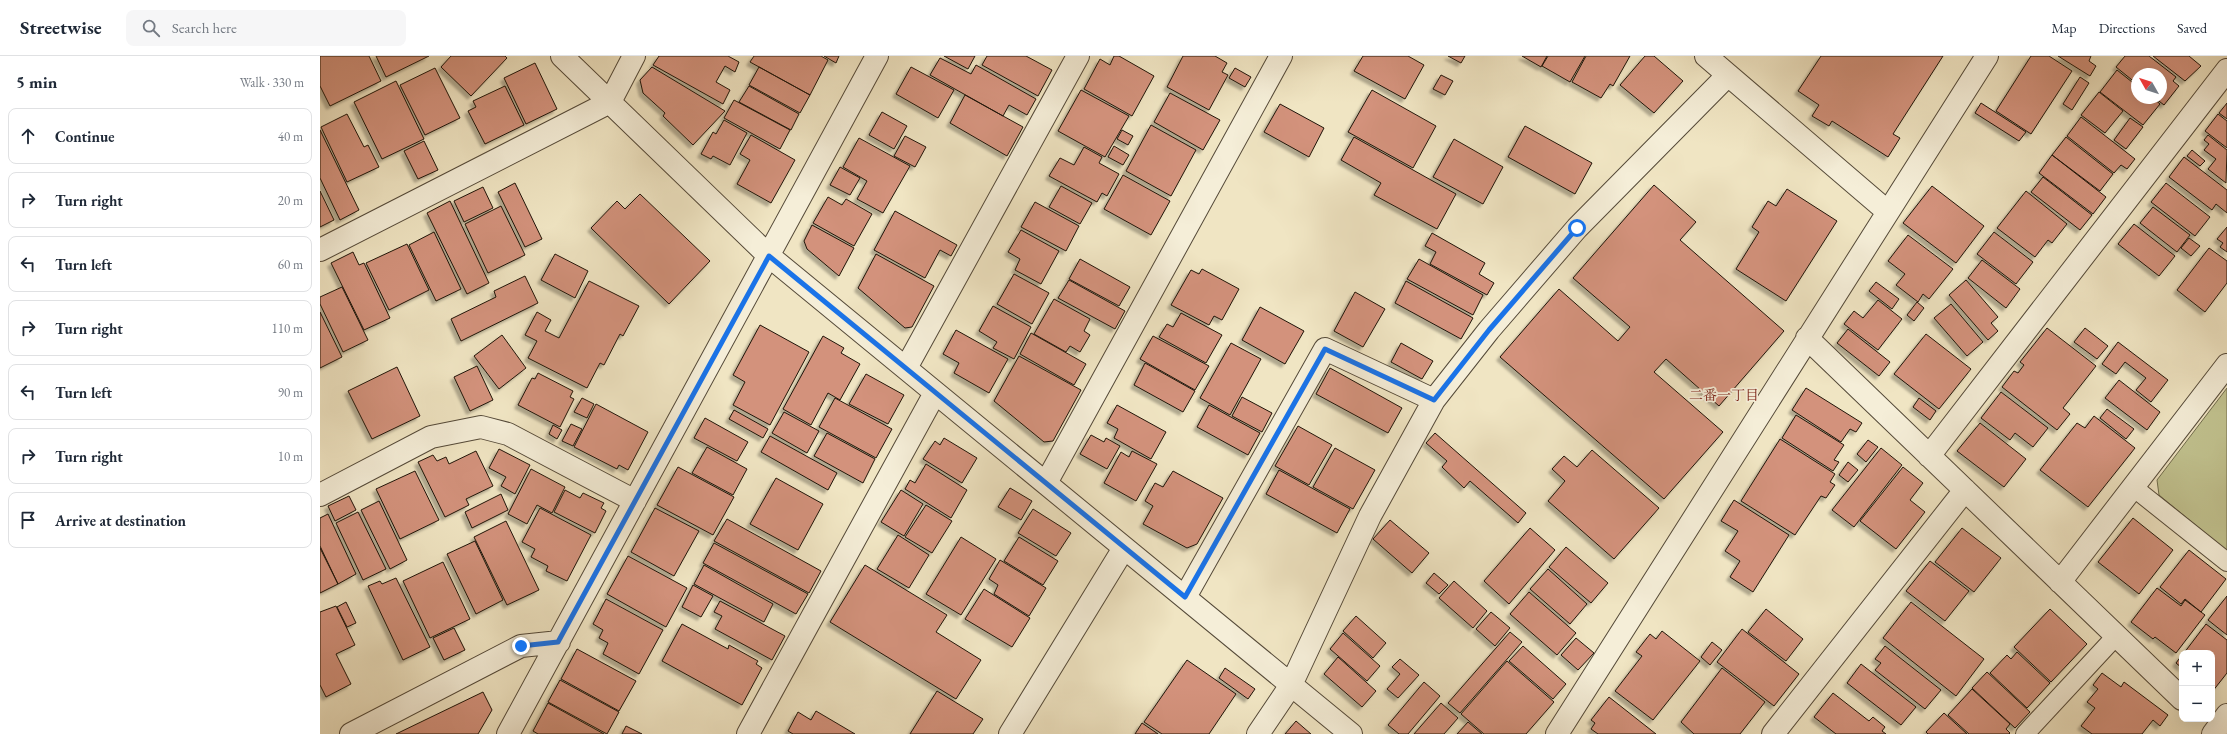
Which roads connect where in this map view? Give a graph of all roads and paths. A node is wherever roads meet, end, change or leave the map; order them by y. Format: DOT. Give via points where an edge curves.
graph roads {
  1 [pos="562,56"];
  2 [pos="634,56"];
  3 [pos="877,56"];
  4 [pos="1078,56"];
  5 [pos="1281,56"];
  6 [pos="1706,56"];
  7 [pos="1987,56"];
  8 [pos="2227,70"];
  9 [pos="1728,75"];
  10 [pos="610,102"];
  11 [pos="1888,212"];
  12 [pos="320,250"];
  13 [pos="769,256"];
  14 [pos="1807,338"];
  15 [pos="2227,364"];
  16 [pos="906,368"];
  17 [pos="935,393"];
  18 [pos="1434,400"];
  19 [pos="1929,456"];
  20 [pos="1046,484"];
  21 [pos="2133,487"];
  22 [pos="1965,490"];
  23 [pos="320,495"];
  24 [pos="635,501"];
  25 [pos="1124,548"];
  26 [pos="2227,562"];
  27 [pos="2060,582"];
  28 [pos="1185,597"];
  29 [pos="2116,636"];
  30 [pos="558,642"];
  31 [pos="1292,685"];
  32 [pos="2179,696"];
  33 [pos="350,734"];
  34 [pos="508,734"];
  35 [pos="748,734"];
  36 [pos="1010,734"];
  37 [pos="1258,734"];
  38 [pos="1351,734"];
  39 [pos="1557,734"];
  40 [pos="1773,734"];
  41 [pos="2025,734"];
  1 -- 10 [label="street"];
  2 -- 10 [label="street"];
  3 -- 13 [label="street"];
  4 -- 16 [label="street"];
  5 -- 20 [label="street"];
  6 -- 9 [label="street"];
  7 -- 11 [label="street"];
  8 -- 19 [label="street"];
  9 -- 11 [label="street"];
  9 -- 18 [label="street" via="1577,228 1489,330"];
  10 -- 12 [label="street"];
  10 -- 13 [label="street"];
  11 -- 14 [label="street"];
  13 -- 16 [label="street"];
  13 -- 24 [label="street"];
  14 -- 19 [label="street"];
  14 -- 39 [label="street"];
  15 -- 21 [label="street"];
  16 -- 17 [label="street"];
  17 -- 20 [label="street"];
  17 -- 35 [label="street"];
  18 -- 28 [label="street" via="1325,349"];
  18 -- 31 [label="street" via="1370,516"];
  19 -- 22 [label="street"];
  20 -- 25 [label="street"];
  21 -- 26 [label="lane"];
  21 -- 27 [label="street"];
  22 -- 27 [label="street"];
  22 -- 40 [label="street"];
  23 -- 24 [label="street" via="431,437 481,427 508,434"];
  24 -- 30 [label="street"];
  25 -- 28 [label="street"];
  25 -- 36 [label="street"];
  27 -- 29 [label="street"];
  28 -- 31 [label="street"];
  29 -- 32 [label="street"];
  29 -- 41 [label="lane"];
  30 -- 33 [label="street" via="521,646"];
  30 -- 34 [label="street"];
  31 -- 37 [label="street"];
  31 -- 38 [label="street"];
}
